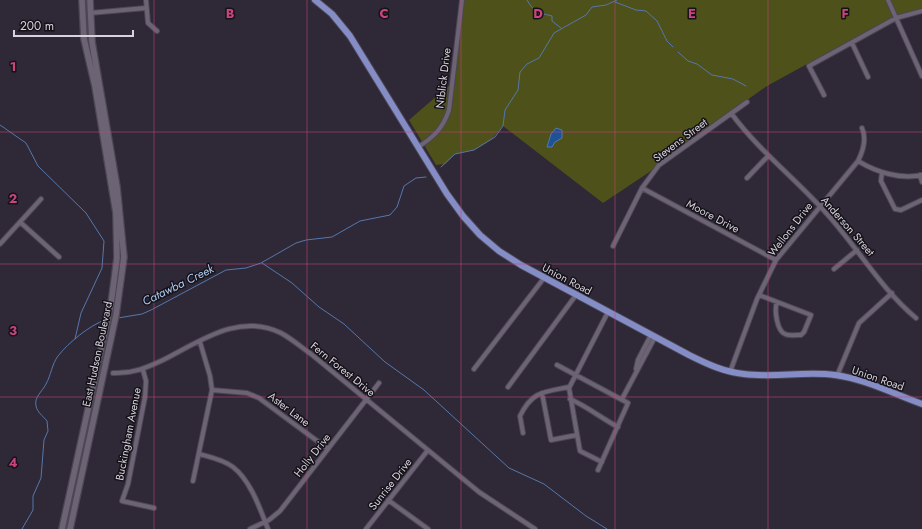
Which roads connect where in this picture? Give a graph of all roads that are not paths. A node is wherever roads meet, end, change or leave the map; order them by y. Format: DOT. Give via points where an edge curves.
graph roads {
  1 [pos="82,0"];
  2 [pos="90,0"];
  3 [pos="146,0"];
  4 [pos="315,0"];
  5 [pos="462,0"];
  6 [pos="888,0"];
  7 [pos="146,8"];
  8 [pos="922,11"];
  9 [pos="89,13"];
  10 [pos="896,18"];
  11 [pos="157,31"];
  12 [pos="852,43"];
  13 [pos="922,76"];
  14 [pos="868,77"];
  15 [pos="824,95"];
  16 [pos="747,102"];
  17 [pos="731,113"];
  18 [pos="862,128"];
  19 [pos="418,147"];
  20 [pos="768,156"];
  21 [pos="858,162"];
  22 [pos="882,172"];
  23 [pos="921,175"];
  24 [pos="747,178"];
  25 [pos="114,182"];
  26 [pos="922,182"];
  27 [pos="642,188"];
  28 [pos="41,199"];
  29 [pos="922,200"];
  30 [pos="820,206"];
  31 [pos="20,222"];
  32 [pos="0,244"];
  33 [pos="614,246"];
  34 [pos="857,250"];
  35 [pos="59,257"];
  36 [pos="776,260"];
  37 [pos="834,268"];
  38 [pos="544,278"];
  39 [pos="892,293"];
  40 [pos="576,295"];
  41 [pos="759,295"];
  42 [pos="777,302"];
  43 [pos="608,312"];
  44 [pos="916,318"];
  45 [pos="653,336"];
  46 [pos="200,342"];
  47 [pos="557,365"];
  48 [pos="474,369"];
  49 [pos="143,370"];
  50 [pos="730,372"];
  51 [pos="113,373"];
  52 [pos="576,375"];
  53 [pos="837,376"];
  54 [pos="379,383"];
  55 [pos="508,387"];
  56 [pos="569,387"];
  57 [pos="212,390"];
  58 [pos="542,393"];
  59 [pos="570,399"];
  60 [pos="622,399"];
  61 [pos="366,400"];
  62 [pos="922,404"];
  63 [pos="618,427"];
  64 [pos="523,433"];
  65 [pos="577,435"];
  66 [pos="328,449"];
  67 [pos="428,450"];
  68 [pos="199,454"];
  69 [pos="602,462"];
  70 [pos="598,470"];
  71 [pos="193,481"];
  72 [pos="388,500"];
  73 [pos="154,508"];
  74 [pos="265,522"];
  75 [pos="62,529"];
  76 [pos="70,529"];
  77 [pos="250,529"];
  78 [pos="268,529"];
  79 [pos="366,529"];
  80 [pos="428,529"];
  81 [pos="535,529"];
  1 -- 25 [label="main road, East Hudson Boulevard" via="84,39"];
  2 -- 9 [label="main road, East Hudson Boulevard"];
  3 -- 7 [label="street"];
  4 -- 19 [label="main road, Union Road" via="332,14 350,36"];
  5 -- 19 [label="street, Niblick Drive" via="449,110 435,136"];
  6 -- 10 [label="street"];
  7 -- 9 [label="street"];
  7 -- 11 [label="street" via="148,23"];
  8 -- 10 [label="street"];
  9 -- 25 [label="main road, East Hudson Boulevard"];
  10 -- 12 [label="street"];
  10 -- 13 [label="street"];
  12 -- 14 [label="street"];
  12 -- 15 [label="street" via="809,66"];
  16 -- 17 [label="street, Stevens Street"];
  17 -- 20 [label="street, Anderson Street"];
  17 -- 27 [label="street, Stevens Street" via="667,158 654,170"];
  18 -- 21 [label="street, Wellons Drive" via="864,144"];
  19 -- 38 [label="main road, Union Road" via="447,194 471,226 498,251"];
  20 -- 24 [label="street"];
  20 -- 30 [label="street, Anderson Street"];
  21 -- 22 [label="street"];
  21 -- 30 [label="street, Wellons Drive"];
  22 -- 23 [label="street"];
  22 -- 29 [label="street" via="881,181 895,209 901,210"];
  23 -- 26 [label="street"];
  25 -- 75 [label="main road, East Hudson Boulevard" via="117,258 111,304"];
  25 -- 76 [label="main road, East Hudson Boulevard" via="124,241 123,274"];
  27 -- 33 [label="street, Stevens Street"];
  27 -- 36 [label="street, Moore Drive"];
  28 -- 31 [label="street"];
  30 -- 34 [label="street, Anderson Street"];
  30 -- 36 [label="street, Wellons Drive"];
  31 -- 32 [label="street"];
  31 -- 35 [label="street"];
  34 -- 37 [label="street"];
  34 -- 39 [label="street, Anderson Street"];
  36 -- 41 [label="street, Wellons Drive"];
  38 -- 40 [label="main road, Union Road"];
  38 -- 48 [label="street"];
  39 -- 44 [label="street, Anderson Street"];
  39 -- 53 [label="street" via="858,322"];
  40 -- 43 [label="main road, Union Road"];
  40 -- 55 [label="street"];
  41 -- 42 [label="street"];
  41 -- 50 [label="street, Wellons Drive"];
  42 -- 42 [label="street" via="811,315 801,335 782,333 775,313"];
  43 -- 45 [label="main road, Union Road"];
  43 -- 52 [label="street"];
  45 -- 50 [label="main road, Union Road" via="702,362"];
  45 -- 60 [label="street" via="638,360"];
  46 -- 49 [label="street, Fern Forest Drive"];
  46 -- 57 [label="street"];
  46 -- 61 [label="street, Fern Forest Drive" via="218,332 236,327 255,326 274,330 291,339"];
  47 -- 52 [label="street"];
  49 -- 51 [label="street, Fern Forest Drive"];
  49 -- 73 [label="street, Buckingham Avenue" via="146,382 145,397 128,484 122,501"];
  50 -- 53 [label="main road, Union Road" via="753,375 813,373"];
  52 -- 56 [label="street"];
  52 -- 60 [label="street"];
  53 -- 62 [label="main road, Union Road" via="865,383"];
  54 -- 61 [label="street, Holly Drive"];
  56 -- 58 [label="street"];
  56 -- 59 [label="street"];
  57 -- 66 [label="street, Aster Lane" via="247,393 259,398"];
  57 -- 68 [label="street"];
  58 -- 64 [label="street" via="530,398 520,416"];
  58 -- 65 [label="street" via="551,440"];
  59 -- 63 [label="street"];
  59 -- 65 [label="street"];
  60 -- 63 [label="street" via="628,403"];
  61 -- 66 [label="street, Holly Drive"];
  61 -- 67 [label="street, Fern Forest Drive"];
  63 -- 69 [label="street"];
  65 -- 69 [label="street" via="580,451"];
  66 -- 74 [label="street, Holly Drive" via="280,511"];
  67 -- 72 [label="street, Sunrise Drive"];
  67 -- 81 [label="street, Fern Forest Drive" via="489,500"];
  68 -- 71 [label="street"];
  68 -- 74 [label="street" via="222,461 238,471"];
  69 -- 70 [label="street"];
  72 -- 79 [label="street, Sunrise Drive"];
  72 -- 80 [label="street"];
  74 -- 77 [label="street, Holly Drive"];
  74 -- 78 [label="street"];
}
